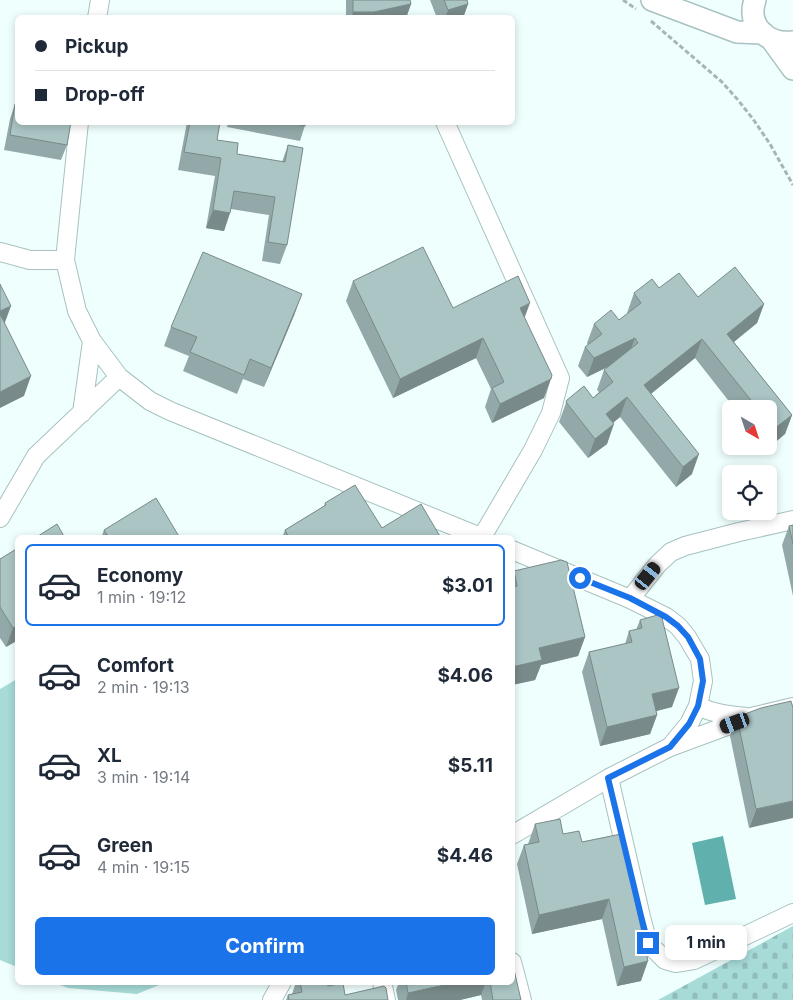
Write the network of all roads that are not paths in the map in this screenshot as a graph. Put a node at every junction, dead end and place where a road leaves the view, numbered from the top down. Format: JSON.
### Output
{"nodes":[{"id":1,"x":100,"y":0,"type":"edge"},
{"id":2,"x":755,"y":0,"type":"edge"},
{"id":3,"x":647,"y":10,"type":"edge"},
{"id":4,"x":98,"y":15,"type":"edge"},
{"id":5,"x":767,"y":37,"type":"junction"},
{"id":6,"x":793,"y":42,"type":"edge"},
{"id":7,"x":793,"y":69,"type":"edge"},
{"id":8,"x":79,"y":125,"type":"edge"},
{"id":9,"x":446,"y":125,"type":"edge"},
{"id":10,"x":0,"y":252,"type":"edge"},
{"id":11,"x":65,"y":260,"type":"junction"},
{"id":12,"x":92,"y":341,"type":"junction"},
{"id":13,"x":120,"y":377,"type":"junction"},
{"id":14,"x":82,"y":413,"type":"junction"},
{"id":15,"x":0,"y":518,"type":"edge"},
{"id":16,"x":793,"y":520,"type":"edge"},
{"id":17,"x":478,"y":535,"type":"edge"},
{"id":18,"x":484,"y":535,"type":"edge"},
{"id":19,"x":515,"y":551,"type":"edge"},
{"id":20,"x":630,"y":598,"type":"junction"},
{"id":21,"x":698,"y":706,"type":"junction"},
{"id":22,"x":793,"y":707,"type":"edge"},
{"id":23,"x":751,"y":717,"type":"junction"},
{"id":24,"x":670,"y":747,"type":"junction"},
{"id":25,"x":608,"y":778,"type":"junction"},
{"id":26,"x":515,"y":833,"type":"edge"},
{"id":27,"x":793,"y":913,"type":"edge"},
{"id":28,"x":515,"y":973,"type":"edge"},
{"id":29,"x":280,"y":985,"type":"edge"},
{"id":30,"x":383,"y":985,"type":"edge"},
{"id":31,"x":272,"y":1000,"type":"edge"},
{"id":32,"x":386,"y":1000,"type":"edge"},
{"id":33,"x":522,"y":1000,"type":"edge"}],
"edges":[{"from":1,"to":4,"type":"lane"},
{"from":2,"to":5,"type":"main road"},
{"from":3,"to":5,"type":"main road"},
{"from":5,"to":6,"type":"main road"},
{"from":5,"to":7,"type":"main road"},
{"from":8,"to":11,"type":"lane"},
{"from":9,"to":18,"type":"lane"},
{"from":10,"to":11,"type":"lane"},
{"from":11,"to":12,"type":"lane"},
{"from":12,"to":13,"type":"lane"},
{"from":12,"to":14,"type":"lane"},
{"from":13,"to":14,"type":"lane"},
{"from":13,"to":17,"type":"lane"},
{"from":14,"to":15,"type":"lane"},
{"from":16,"to":20,"type":"lane"},
{"from":19,"to":20,"type":"lane"},
{"from":20,"to":21,"type":"lane"},
{"from":21,"to":23,"type":"lane"},
{"from":21,"to":24,"type":"lane"},
{"from":22,"to":23,"type":"lane"},
{"from":23,"to":24,"type":"lane"},
{"from":24,"to":25,"type":"lane"},
{"from":25,"to":26,"type":"lane"},
{"from":25,"to":27,"type":"lane"},
{"from":28,"to":33,"type":"lane"},
{"from":29,"to":31,"type":"lane"},
{"from":30,"to":32,"type":"lane"}]}
